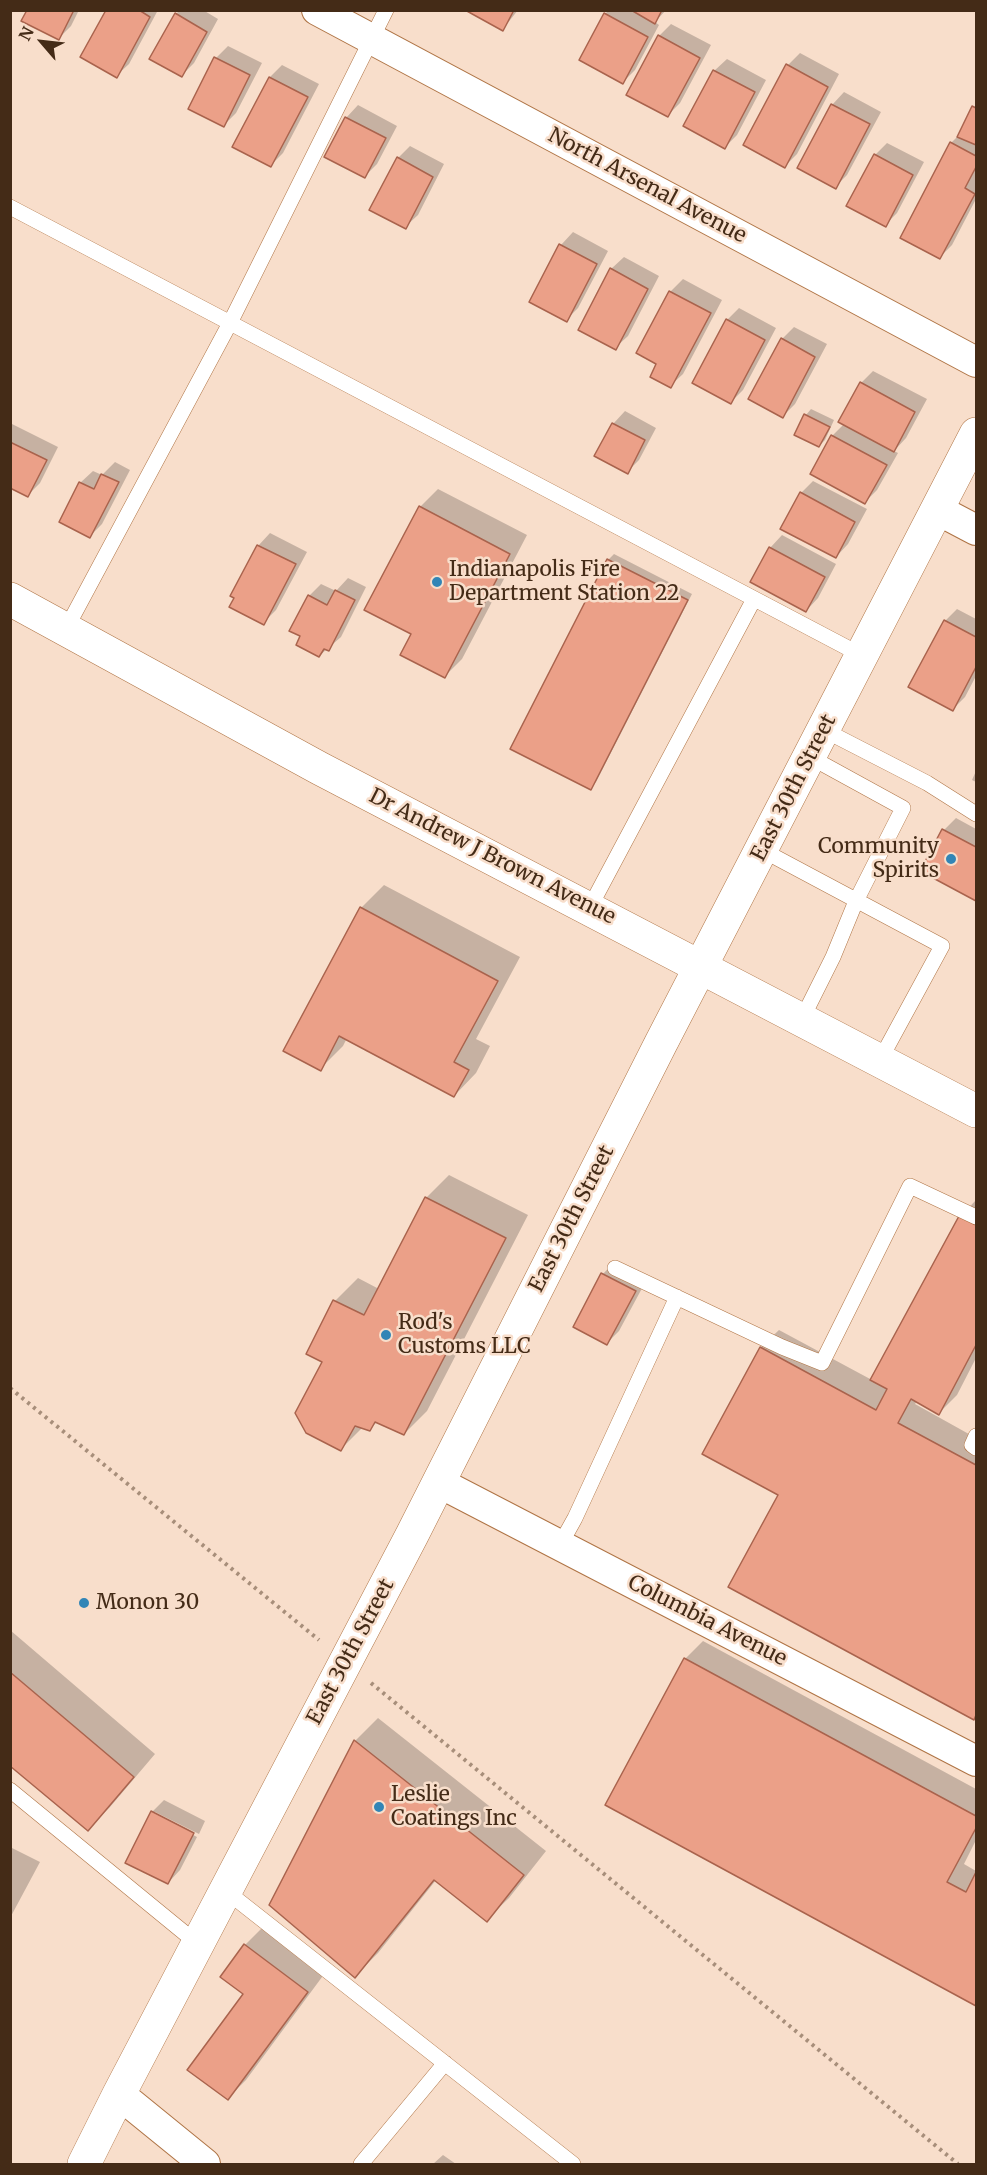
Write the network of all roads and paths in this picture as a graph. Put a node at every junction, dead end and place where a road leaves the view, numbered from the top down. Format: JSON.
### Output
{"nodes":[{"id":1,"x":317,"y":10,"type":"edge"},
{"id":2,"x":386,"y":10,"type":"edge"},
{"id":3,"x":370,"y":39,"type":"junction"},
{"id":4,"x":10,"y":207,"type":"edge"},
{"id":5,"x":230,"y":323,"type":"junction"},
{"id":6,"x":976,"y":362,"type":"edge"},
{"id":7,"x":976,"y":434,"type":"edge"},
{"id":8,"x":938,"y":510,"type":"junction"},
{"id":9,"x":976,"y":530,"type":"edge"},
{"id":10,"x":10,"y":599,"type":"edge"},
{"id":11,"x":754,"y":599,"type":"junction"},
{"id":12,"x":66,"y":629,"type":"junction"},
{"id":13,"x":863,"y":656,"type":"junction"},
{"id":14,"x":817,"y":744,"type":"junction"},
{"id":15,"x":976,"y":814,"type":"edge"},
{"id":16,"x":762,"y":850,"type":"junction"},
{"id":17,"x":856,"y":901,"type":"junction"},
{"id":18,"x":590,"y":907,"type":"junction"},
{"id":19,"x":701,"y":967,"type":"junction"},
{"id":20,"x":802,"y":1019,"type":"junction"},
{"id":21,"x":880,"y":1060,"type":"junction"},
{"id":22,"x":976,"y":1111,"type":"edge"},
{"id":23,"x":976,"y":1217,"type":"edge"},
{"id":24,"x":615,"y":1268,"type":"dead end"},
{"id":25,"x":677,"y":1297,"type":"junction"},
{"id":26,"x":10,"y":1388,"type":"edge"},
{"id":27,"x":976,"y":1436,"type":"edge"},
{"id":28,"x":976,"y":1448,"type":"edge"},
{"id":29,"x":438,"y":1482,"type":"junction"},
{"id":30,"x":560,"y":1545,"type":"junction"},
{"id":31,"x":316,"y":1638,"type":"dead end"},
{"id":32,"x":374,"y":1686,"type":"dead end"},
{"id":33,"x":976,"y":1761,"type":"edge"},
{"id":34,"x":10,"y":1790,"type":"edge"},
{"id":35,"x":226,"y":1891,"type":"junction"},
{"id":36,"x":198,"y":1944,"type":"junction"},
{"id":37,"x":445,"y":2062,"type":"junction"},
{"id":38,"x":119,"y":2094,"type":"junction"},
{"id":39,"x":84,"y":2164,"type":"edge"},
{"id":40,"x":205,"y":2164,"type":"edge"},
{"id":41,"x":360,"y":2164,"type":"edge"},
{"id":42,"x":573,"y":2164,"type":"edge"},
{"id":43,"x":958,"y":2164,"type":"edge"}],
"edges":[{"from":1,"to":3,"type":"street","name":"North Arsenal Avenue"},
{"from":2,"to":3,"type":"lane"},
{"from":3,"to":5,"type":"lane"},
{"from":3,"to":6,"type":"street","name":"North Arsenal Avenue"},
{"from":4,"to":5,"type":"lane"},
{"from":5,"to":11,"type":"lane"},
{"from":5,"to":12,"type":"lane"},
{"from":7,"to":8,"type":"main road","name":"East 30th Street"},
{"from":8,"to":9,"type":"street"},
{"from":8,"to":13,"type":"main road","name":"East 30th Street"},
{"from":10,"to":12,"type":"main road","name":"Dr Andrew J Brown Avenue"},
{"from":11,"to":13,"type":"lane"},
{"from":11,"to":18,"type":"lane"},
{"from":12,"to":18,"type":"main road","name":"Dr Andrew J Brown Avenue"},
{"from":13,"to":14,"type":"main road","name":"East 30th Street"},
{"from":14,"to":15,"type":"lane"},
{"from":14,"to":16,"type":"main road","name":"East 30th Street"},
{"from":14,"to":17,"type":"lane"},
{"from":16,"to":17,"type":"lane"},
{"from":16,"to":19,"type":"main road","name":"East 30th Street"},
{"from":17,"to":20,"type":"lane"},
{"from":17,"to":21,"type":"lane"},
{"from":18,"to":19,"type":"main road","name":"Dr Andrew J Brown Avenue"},
{"from":19,"to":20,"type":"main road","name":"Dr Andrew J Brown Avenue"},
{"from":19,"to":29,"type":"main road","name":"East 30th Street"},
{"from":20,"to":21,"type":"main road","name":"Dr Andrew J Brown Avenue"},
{"from":21,"to":22,"type":"main road","name":"Dr Andrew J Brown Avenue"},
{"from":23,"to":25,"type":"lane"},
{"from":24,"to":25,"type":"lane"},
{"from":25,"to":30,"type":"lane"},
{"from":26,"to":31,"type":"path"},
{"from":27,"to":28,"type":"lane"},
{"from":29,"to":30,"type":"street","name":"Columbia Avenue"},
{"from":29,"to":35,"type":"main road","name":"East 30th Street"},
{"from":30,"to":33,"type":"street","name":"Columbia Avenue"},
{"from":32,"to":43,"type":"path"},
{"from":34,"to":36,"type":"lane"},
{"from":35,"to":36,"type":"main road","name":"East 30th Street"},
{"from":35,"to":37,"type":"lane"},
{"from":36,"to":38,"type":"main road","name":"East 30th Street"},
{"from":37,"to":41,"type":"lane"},
{"from":37,"to":42,"type":"lane"},
{"from":38,"to":39,"type":"main road","name":"East 30th Street"},
{"from":38,"to":40,"type":"street"}]}
